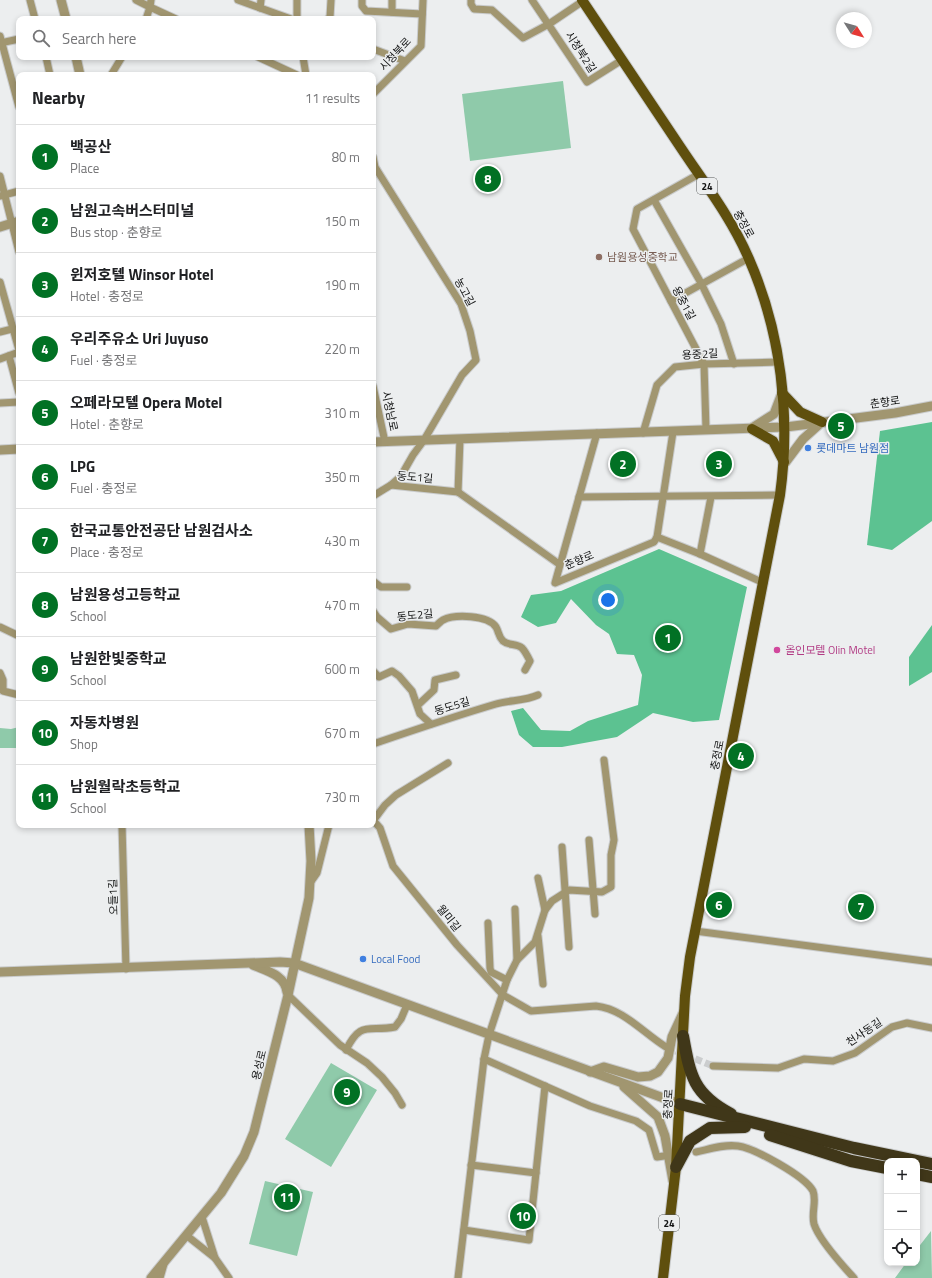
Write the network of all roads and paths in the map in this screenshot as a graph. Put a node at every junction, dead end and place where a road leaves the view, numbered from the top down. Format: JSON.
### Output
{"nodes":[{"id":1,"x":30,"y":0,"type":"edge"},
{"id":2,"x":62,"y":0,"type":"edge"},
{"id":3,"x":136,"y":0,"type":"edge"},
{"id":4,"x":238,"y":0,"type":"edge"},
{"id":5,"x":261,"y":0,"type":"edge"},
{"id":6,"x":297,"y":0,"type":"edge"},
{"id":7,"x":331,"y":0,"type":"edge"},
{"id":8,"x":362,"y":0,"type":"edge"},
{"id":9,"x":392,"y":0,"type":"edge"},
{"id":10,"x":423,"y":0,"type":"edge"},
{"id":11,"x":471,"y":0,"type":"edge"},
{"id":12,"x":532,"y":0,"type":"edge"},
{"id":13,"x":583,"y":1,"type":"edge"},
{"id":14,"x":151,"y":4,"type":"edge"},
{"id":15,"x":260,"y":8,"type":"junction"},
{"id":16,"x":392,"y":12,"type":"junction"},
{"id":17,"x":422,"y":14,"type":"junction"},
{"id":18,"x":35,"y":16,"type":"edge"},
{"id":19,"x":65,"y":16,"type":"edge"},
{"id":20,"x":147,"y":16,"type":"edge"},
{"id":21,"x":171,"y":16,"type":"edge"},
{"id":22,"x":283,"y":16,"type":"edge"},
{"id":23,"x":297,"y":16,"type":"edge"},
{"id":24,"x":330,"y":16,"type":"edge"},
{"id":25,"x":549,"y":24,"type":"junction"},
{"id":26,"x":16,"y":39,"type":"edge"},
{"id":27,"x":1,"y":41,"type":"edge"},
{"id":28,"x":376,"y":50,"type":"edge"},
{"id":29,"x":47,"y":60,"type":"edge"},
{"id":30,"x":77,"y":60,"type":"edge"},
{"id":31,"x":120,"y":60,"type":"edge"},
{"id":32,"x":264,"y":60,"type":"edge"},
{"id":33,"x":304,"y":60,"type":"edge"},
{"id":34,"x":622,"y":60,"type":"junction"},
{"id":35,"x":405,"y":61,"type":"junction"},
{"id":36,"x":49,"y":72,"type":"edge"},
{"id":37,"x":79,"y":72,"type":"edge"},
{"id":38,"x":113,"y":72,"type":"edge"},
{"id":39,"x":290,"y":72,"type":"edge"},
{"id":40,"x":306,"y":72,"type":"edge"},
{"id":41,"x":376,"y":91,"type":"edge"},
{"id":42,"x":16,"y":96,"type":"edge"},
{"id":43,"x":376,"y":169,"type":"edge"},
{"id":44,"x":699,"y":174,"type":"junction"},
{"id":45,"x":0,"y":176,"type":"edge"},
{"id":46,"x":16,"y":192,"type":"edge"},
{"id":47,"x":2,"y":195,"type":"edge"},
{"id":48,"x":654,"y":200,"type":"junction"},
{"id":49,"x":15,"y":222,"type":"edge"},
{"id":50,"x":0,"y":227,"type":"edge"},
{"id":51,"x":749,"y":258,"type":"junction"},
{"id":52,"x":0,"y":282,"type":"edge"},
{"id":53,"x":701,"y":283,"type":"junction"},
{"id":54,"x":1,"y":294,"type":"edge"},
{"id":55,"x":671,"y":301,"type":"junction"},
{"id":56,"x":12,"y":329,"type":"junction"},
{"id":57,"x":0,"y":332,"type":"edge"},
{"id":58,"x":16,"y":342,"type":"edge"},
{"id":59,"x":16,"y":352,"type":"edge"},
{"id":60,"x":9,"y":356,"type":"junction"},
{"id":61,"x":0,"y":359,"type":"edge"},
{"id":62,"x":778,"y":362,"type":"junction"},
{"id":63,"x":704,"y":364,"type":"junction"},
{"id":64,"x":734,"y":364,"type":"junction"},
{"id":65,"x":16,"y":382,"type":"edge"},
{"id":66,"x":782,"y":393,"type":"junction"},
{"id":67,"x":376,"y":400,"type":"edge"},
{"id":68,"x":16,"y":402,"type":"edge"},
{"id":69,"x":0,"y":403,"type":"edge"},
{"id":70,"x":932,"y":406,"type":"edge"},
{"id":71,"x":822,"y":422,"type":"junction"},
{"id":72,"x":786,"y":427,"type":"junction"},
{"id":73,"x":706,"y":429,"type":"junction"},
{"id":74,"x":752,"y":429,"type":"junction"},
{"id":75,"x":643,"y":432,"type":"junction"},
{"id":76,"x":673,"y":432,"type":"junction"},
{"id":77,"x":597,"y":433,"type":"junction"},
{"id":78,"x":460,"y":439,"type":"junction"},
{"id":79,"x":424,"y":440,"type":"junction"},
{"id":80,"x":376,"y":442,"type":"edge"},
{"id":81,"x":385,"y":442,"type":"junction"},
{"id":82,"x":16,"y":449,"type":"edge"},
{"id":83,"x":0,"y":450,"type":"edge"},
{"id":84,"x":785,"y":463,"type":"junction"},
{"id":85,"x":391,"y":485,"type":"junction"},
{"id":86,"x":458,"y":492,"type":"junction"},
{"id":87,"x":376,"y":494,"type":"edge"},
{"id":88,"x":780,"y":495,"type":"junction"},
{"id":89,"x":664,"y":496,"type":"junction"},
{"id":90,"x":579,"y":497,"type":"junction"},
{"id":91,"x":711,"y":497,"type":"junction"},
{"id":92,"x":657,"y":537,"type":"junction"},
{"id":93,"x":700,"y":554,"type":"junction"},
{"id":94,"x":559,"y":564,"type":"junction"},
{"id":95,"x":376,"y":583,"type":"edge"},
{"id":96,"x":764,"y":583,"type":"junction"},
{"id":97,"x":407,"y":587,"type":"dead end"},
{"id":98,"x":376,"y":616,"type":"edge"},
{"id":99,"x":0,"y":627,"type":"edge"},
{"id":100,"x":16,"y":635,"type":"edge"},
{"id":101,"x":525,"y":670,"type":"dead end"},
{"id":102,"x":0,"y":673,"type":"edge"},
{"id":103,"x":376,"y":674,"type":"edge"},
{"id":104,"x":456,"y":675,"type":"dead end"},
{"id":105,"x":16,"y":694,"type":"edge"},
{"id":106,"x":538,"y":695,"type":"dead end"},
{"id":107,"x":418,"y":705,"type":"junction"},
{"id":108,"x":431,"y":724,"type":"junction"},
{"id":109,"x":376,"y":743,"type":"edge"},
{"id":110,"x":604,"y":760,"type":"dead end"},
{"id":111,"x":448,"y":763,"type":"dead end"},
{"id":112,"x":376,"y":817,"type":"edge"},
{"id":113,"x":376,"y":824,"type":"edge"},
{"id":114,"x":122,"y":828,"type":"edge"},
{"id":115,"x":309,"y":828,"type":"edge"},
{"id":116,"x":328,"y":828,"type":"edge"},
{"id":117,"x":589,"y":840,"type":"dead end"},
{"id":118,"x":562,"y":848,"type":"dead end"},
{"id":119,"x":538,"y":878,"type":"dead end"},
{"id":120,"x":310,"y":882,"type":"junction"},
{"id":121,"x":594,"y":891,"type":"junction"},
{"id":122,"x":565,"y":893,"type":"junction"},
{"id":123,"x":515,"y":909,"type":"dead end"},
{"id":124,"x":545,"y":910,"type":"junction"},
{"id":125,"x":595,"y":914,"type":"dead end"},
{"id":126,"x":488,"y":923,"type":"dead end"},
{"id":127,"x":694,"y":931,"type":"junction"},
{"id":128,"x":538,"y":936,"type":"junction"},
{"id":129,"x":569,"y":947,"type":"dead end"},
{"id":130,"x":517,"y":960,"type":"junction"},
{"id":131,"x":932,"y":962,"type":"edge"},
{"id":132,"x":294,"y":963,"type":"junction"},
{"id":133,"x":251,"y":964,"type":"junction"},
{"id":134,"x":126,"y":969,"type":"junction"},
{"id":135,"x":0,"y":972,"type":"edge"},
{"id":136,"x":507,"y":980,"type":"junction"},
{"id":137,"x":544,"y":984,"type":"dead end"},
{"id":138,"x":288,"y":995,"type":"junction"},
{"id":139,"x":503,"y":995,"type":"junction"},
{"id":140,"x":407,"y":1005,"type":"junction"},
{"id":141,"x":685,"y":1010,"type":"junction"},
{"id":142,"x":932,"y":1028,"type":"edge"},
{"id":143,"x":489,"y":1035,"type":"junction"},
{"id":144,"x":683,"y":1036,"type":"junction"},
{"id":145,"x":666,"y":1046,"type":"tunnel mouth"},
{"id":146,"x":346,"y":1050,"type":"junction"},
{"id":147,"x":484,"y":1059,"type":"junction"},
{"id":148,"x":713,"y":1066,"type":"tunnel mouth"},
{"id":149,"x":590,"y":1072,"type":"junction"},
{"id":150,"x":615,"y":1081,"type":"junction"},
{"id":151,"x":545,"y":1086,"type":"junction"},
{"id":152,"x":680,"y":1104,"type":"junction"},
{"id":153,"x":402,"y":1105,"type":"dead end"},
{"id":154,"x":745,"y":1124,"type":"junction"},
{"id":155,"x":696,"y":1152,"type":"dead end"},
{"id":156,"x":664,"y":1156,"type":"dead end"},
{"id":157,"x":932,"y":1164,"type":"edge"},
{"id":158,"x":471,"y":1165,"type":"junction"},
{"id":159,"x":676,"y":1167,"type":"junction"},
{"id":160,"x":884,"y":1167,"type":"edge"},
{"id":161,"x":536,"y":1173,"type":"junction"},
{"id":162,"x":920,"y":1175,"type":"edge"},
{"id":163,"x":932,"y":1177,"type":"edge"},
{"id":164,"x":674,"y":1182,"type":"junction"},
{"id":165,"x":202,"y":1217,"type":"junction"},
{"id":166,"x":464,"y":1230,"type":"junction"},
{"id":167,"x":186,"y":1235,"type":"junction"},
{"id":168,"x":215,"y":1258,"type":"junction"},
{"id":169,"x":165,"y":1262,"type":"junction"},
{"id":170,"x":151,"y":1278,"type":"edge"},
{"id":171,"x":160,"y":1278,"type":"edge"},
{"id":172,"x":229,"y":1278,"type":"edge"},
{"id":173,"x":458,"y":1278,"type":"edge"},
{"id":174,"x":663,"y":1278,"type":"edge"},
{"id":175,"x":854,"y":1278,"type":"edge"}],
"edges":[{"from":1,"to":18,"type":"street"},
{"from":2,"to":19,"type":"street"},
{"from":3,"to":14,"type":"street"},
{"from":4,"to":15,"type":"street"},
{"from":5,"to":15,"type":"street"},
{"from":6,"to":23,"type":"street"},
{"from":7,"to":24,"type":"street"},
{"from":8,"to":16,"type":"street"},
{"from":9,"to":16,"type":"street"},
{"from":10,"to":17,"type":"street","name":"시청북로"},
{"from":11,"to":25,"type":"street"},
{"from":12,"to":25,"type":"street","name":"시청북2길"},
{"from":13,"to":25,"type":"street"},
{"from":13,"to":34,"type":"main road","name":"충정로","number":"24"},
{"from":14,"to":20,"type":"street"},
{"from":14,"to":21,"type":"street"},
{"from":15,"to":22,"type":"street"},
{"from":16,"to":17,"type":"street"},
{"from":17,"to":35,"type":"street","name":"시청북로"},
{"from":25,"to":34,"type":"street","name":"시청북2길"},
{"from":26,"to":27,"type":"street"},
{"from":27,"to":42,"type":"street"},
{"from":28,"to":35,"type":"street"},
{"from":29,"to":36,"type":"street"},
{"from":30,"to":37,"type":"street"},
{"from":31,"to":38,"type":"street"},
{"from":32,"to":39,"type":"street"},
{"from":33,"to":40,"type":"street"},
{"from":34,"to":44,"type":"main road","name":"충정로","number":"24"},
{"from":35,"to":41,"type":"street","name":"시청북로"},
{"from":43,"to":79,"type":"street","name":"농고길"},
{"from":44,"to":48,"type":"street","name":"용중1길"},
{"from":44,"to":51,"type":"main road","name":"충정로","number":"24"},
{"from":45,"to":47,"type":"street"},
{"from":46,"to":47,"type":"street"},
{"from":47,"to":49,"type":"street"},
{"from":48,"to":53,"type":"street"},
{"from":48,"to":55,"type":"street","name":"용중1길"},
{"from":49,"to":50,"type":"street"},
{"from":51,"to":53,"type":"street"},
{"from":51,"to":62,"type":"main road","name":"충정로","number":"24"},
{"from":52,"to":54,"type":"street"},
{"from":53,"to":55,"type":"street"},
{"from":53,"to":64,"type":"street"},
{"from":54,"to":56,"type":"street"},
{"from":55,"to":63,"type":"street","name":"용중1길"},
{"from":56,"to":57,"type":"street"},
{"from":56,"to":58,"type":"street"},
{"from":59,"to":60,"type":"street"},
{"from":60,"to":61,"type":"street"},
{"from":60,"to":65,"type":"street"},
{"from":62,"to":64,"type":"street","name":"용중2길"},
{"from":62,"to":66,"type":"main road","name":"충정로","number":"24"},
{"from":63,"to":64,"type":"street","name":"용중2길"},
{"from":63,"to":73,"type":"street","name":"용중1길"},
{"from":63,"to":75,"type":"street","name":"용중2길"},
{"from":66,"to":71,"type":"main road"},
{"from":66,"to":72,"type":"main road","name":"충정로","number":"24"},
{"from":66,"to":74,"type":"street"},
{"from":67,"to":81,"type":"street","name":"시청남로"},
{"from":68,"to":69,"type":"street"},
{"from":70,"to":71,"type":"street","name":"춘향로"},
{"from":71,"to":72,"type":"street","name":"춘향로"},
{"from":71,"to":84,"type":"street"},
{"from":72,"to":74,"type":"street","name":"춘향로"},
{"from":72,"to":84,"type":"main road","name":"충정로","number":"24"},
{"from":73,"to":74,"type":"street","name":"춘향로"},
{"from":73,"to":76,"type":"street","name":"춘향로"},
{"from":74,"to":84,"type":"main road"},
{"from":75,"to":76,"type":"street","name":"춘향로"},
{"from":75,"to":77,"type":"street","name":"춘향로"},
{"from":76,"to":89,"type":"street"},
{"from":77,"to":78,"type":"street","name":"춘향로"},
{"from":77,"to":90,"type":"street","name":"춘향로"},
{"from":78,"to":79,"type":"street","name":"춘향로"},
{"from":78,"to":86,"type":"street"},
{"from":79,"to":81,"type":"street","name":"춘향로"},
{"from":79,"to":85,"type":"street"},
{"from":80,"to":81,"type":"street","name":"춘향로"},
{"from":82,"to":83,"type":"street"},
{"from":84,"to":88,"type":"main road","name":"충정로","number":"24"},
{"from":85,"to":86,"type":"street","name":"동도1길"},
{"from":85,"to":87,"type":"street","name":"동도1길"},
{"from":86,"to":94,"type":"street"},
{"from":88,"to":91,"type":"street"},
{"from":88,"to":96,"type":"main road","name":"충정로","number":"24"},
{"from":89,"to":90,"type":"street"},
{"from":89,"to":91,"type":"street"},
{"from":89,"to":92,"type":"street"},
{"from":90,"to":94,"type":"street","name":"춘향로"},
{"from":91,"to":93,"type":"street"},
{"from":92,"to":93,"type":"street"},
{"from":92,"to":94,"type":"street","name":"춘향로"},
{"from":93,"to":96,"type":"street"},
{"from":95,"to":97,"type":"street"},
{"from":96,"to":127,"type":"main road","name":"충정로","number":"24"},
{"from":98,"to":101,"type":"street","name":"동도2길"},
{"from":99,"to":100,"type":"street"},
{"from":102,"to":105,"type":"street"},
{"from":103,"to":107,"type":"street"},
{"from":104,"to":107,"type":"street"},
{"from":106,"to":108,"type":"street","name":"동도5길"},
{"from":107,"to":108,"type":"street"},
{"from":108,"to":109,"type":"street","name":"동도5길"},
{"from":110,"to":121,"type":"street"},
{"from":111,"to":112,"type":"street"},
{"from":113,"to":139,"type":"street","name":"월미길"},
{"from":114,"to":134,"type":"street","name":"오들1길"},
{"from":115,"to":120,"type":"street","name":"용성로"},
{"from":116,"to":120,"type":"street"},
{"from":117,"to":121,"type":"street"},
{"from":118,"to":122,"type":"street"},
{"from":119,"to":124,"type":"street"},
{"from":120,"to":132,"type":"street","name":"용성로"},
{"from":121,"to":122,"type":"street"},
{"from":121,"to":125,"type":"street"},
{"from":122,"to":124,"type":"street"},
{"from":122,"to":129,"type":"street"},
{"from":123,"to":130,"type":"street"},
{"from":124,"to":128,"type":"street"},
{"from":126,"to":136,"type":"street"},
{"from":127,"to":131,"type":"street"},
{"from":127,"to":141,"type":"main road","name":"충정로","number":"24"},
{"from":128,"to":130,"type":"street"},
{"from":128,"to":137,"type":"street"},
{"from":130,"to":136,"type":"street"},
{"from":132,"to":133,"type":"street"},
{"from":132,"to":138,"type":"street","name":"용성로"},
{"from":132,"to":140,"type":"street"},
{"from":133,"to":134,"type":"street"},
{"from":133,"to":138,"type":"street"},
{"from":134,"to":135,"type":"street"},
{"from":136,"to":139,"type":"street"},
{"from":138,"to":146,"type":"street"},
{"from":138,"to":165,"type":"street","name":"용성로"},
{"from":139,"to":143,"type":"street"},
{"from":139,"to":145,"type":"street","name":"월미길"},
{"from":140,"to":143,"type":"street"},
{"from":140,"to":146,"type":"street"},
{"from":141,"to":144,"type":"main road","name":"충정로","number":"24"},
{"from":141,"to":149,"type":"street"},
{"from":142,"to":148,"type":"street","name":"천사동길"},
{"from":143,"to":147,"type":"street"},
{"from":143,"to":149,"type":"street"},
{"from":144,"to":152,"type":"main road","name":"충정로","number":"24"},
{"from":144,"to":154,"type":"highway"},
{"from":146,"to":153,"type":"street"},
{"from":147,"to":151,"type":"street"},
{"from":147,"to":158,"type":"street"},
{"from":149,"to":150,"type":"street"},
{"from":150,"to":152,"type":"street"},
{"from":150,"to":164,"type":"street"},
{"from":151,"to":156,"type":"street"},
{"from":151,"to":161,"type":"street"},
{"from":152,"to":154,"type":"highway"},
{"from":152,"to":159,"type":"main road","name":"충정로","number":"24"},
{"from":154,"to":157,"type":"highway"},
{"from":154,"to":159,"type":"highway"},
{"from":154,"to":160,"type":"highway"},
{"from":155,"to":175,"type":"street"},
{"from":158,"to":161,"type":"street"},
{"from":158,"to":166,"type":"street"},
{"from":159,"to":164,"type":"main road","name":"충정로","number":"24"},
{"from":161,"to":166,"type":"street"},
{"from":162,"to":163,"type":"highway"},
{"from":164,"to":174,"type":"main road","name":"충정로","number":"24"},
{"from":165,"to":167,"type":"street","name":"용성로"},
{"from":165,"to":168,"type":"street"},
{"from":166,"to":173,"type":"street"},
{"from":167,"to":168,"type":"street"},
{"from":167,"to":169,"type":"street","name":"용성로"},
{"from":168,"to":172,"type":"street"},
{"from":169,"to":170,"type":"street","name":"용성로"},
{"from":169,"to":171,"type":"street"}]}
